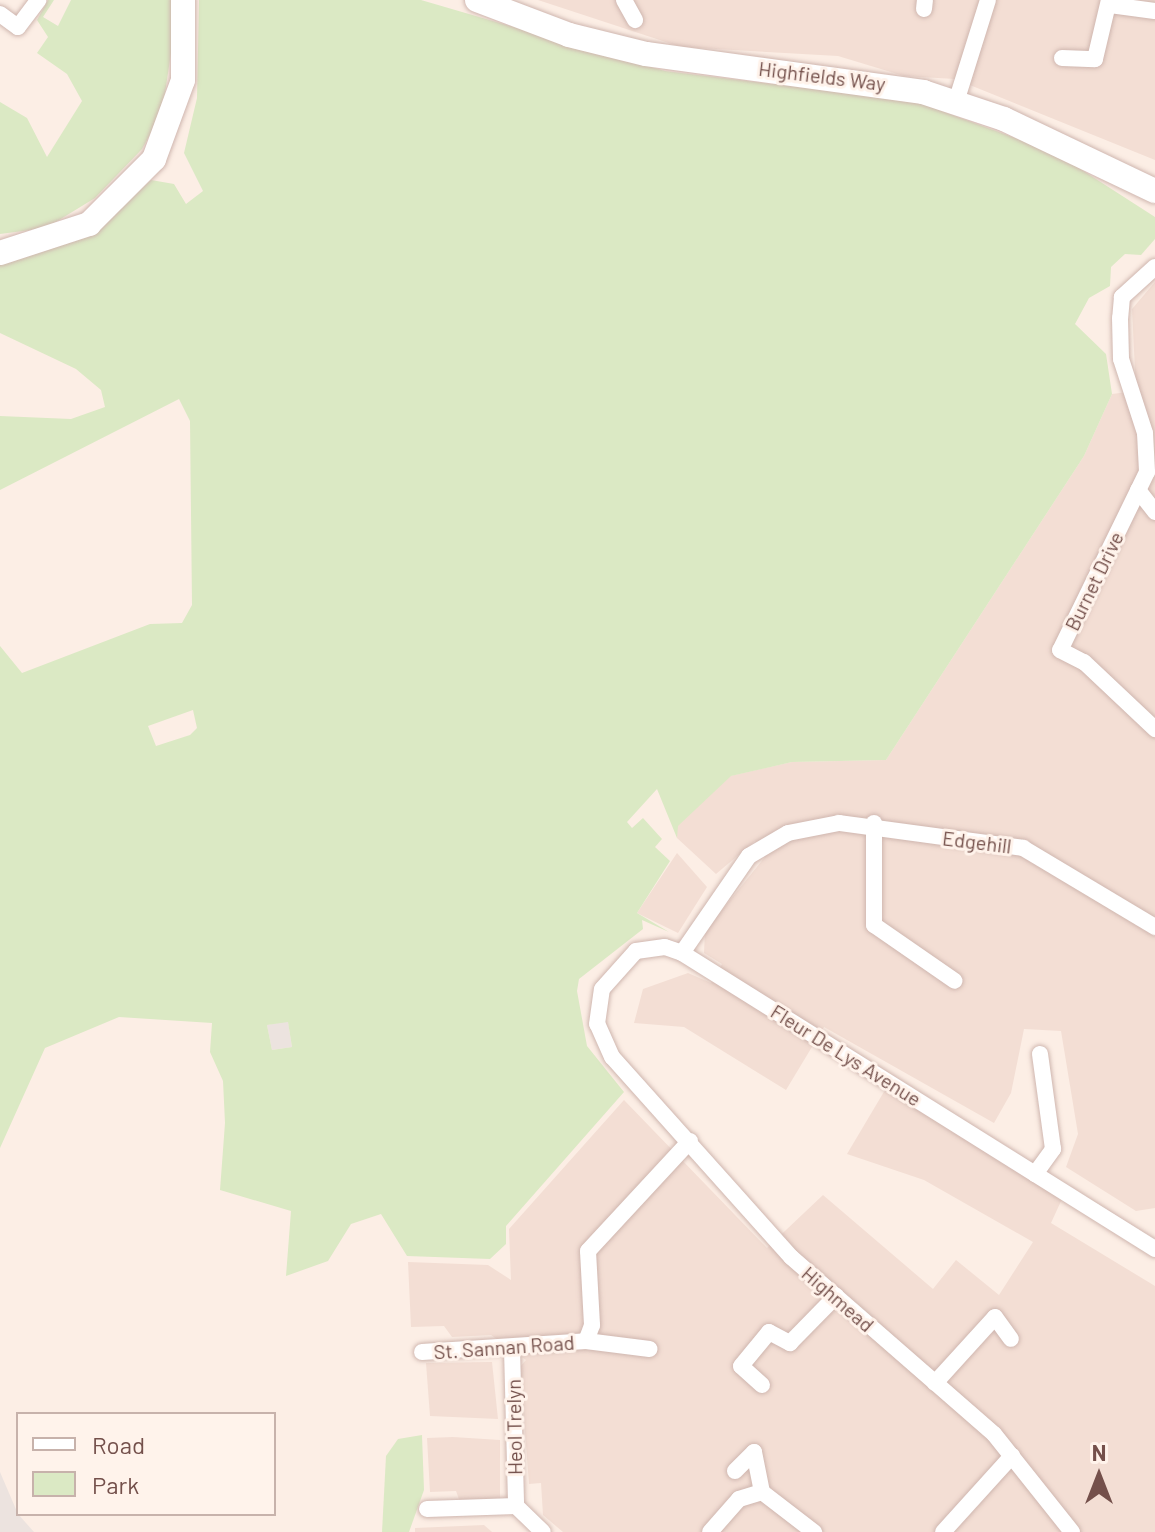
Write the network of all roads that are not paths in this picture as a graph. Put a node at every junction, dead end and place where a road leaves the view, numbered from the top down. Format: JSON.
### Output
{"nodes":[{"id":1,"x":38,"y":0,"type":"edge"},
{"id":2,"x":183,"y":0,"type":"edge"},
{"id":3,"x":477,"y":0,"type":"edge"},
{"id":4,"x":624,"y":0,"type":"edge"},
{"id":5,"x":988,"y":0,"type":"edge"},
{"id":6,"x":1109,"y":2,"type":"edge"},
{"id":7,"x":509,"y":6,"type":"edge"},
{"id":8,"x":1155,"y":11,"type":"edge"},
{"id":9,"x":0,"y":14,"type":"edge"},
{"id":10,"x":635,"y":20,"type":"dead end"},
{"id":11,"x":1062,"y":58,"type":"dead end"},
{"id":12,"x":956,"y":102,"type":"junction"},
{"id":13,"x":1155,"y":191,"type":"edge"},
{"id":14,"x":0,"y":253,"type":"edge"},
{"id":15,"x":1155,"y":267,"type":"edge"},
{"id":16,"x":1138,"y":490,"type":"junction"},
{"id":17,"x":1155,"y":512,"type":"edge"},
{"id":18,"x":1155,"y":729,"type":"edge"},
{"id":19,"x":874,"y":823,"type":"junction"},
{"id":20,"x":1155,"y":927,"type":"edge"},
{"id":21,"x":682,"y":953,"type":"junction"},
{"id":22,"x":955,"y":981,"type":"dead end"},
{"id":23,"x":1040,"y":1054,"type":"dead end"},
{"id":24,"x":612,"y":1057,"type":"joint"},
{"id":25,"x":690,"y":1141,"type":"junction"},
{"id":26,"x":1035,"y":1174,"type":"junction"},
{"id":27,"x":1155,"y":1249,"type":"edge"},
{"id":28,"x":836,"y":1296,"type":"junction"},
{"id":29,"x":1011,"y":1339,"type":"dead end"},
{"id":30,"x":586,"y":1341,"type":"junction"},
{"id":31,"x":512,"y":1349,"type":"junction"},
{"id":32,"x":649,"y":1349,"type":"dead end"},
{"id":33,"x":422,"y":1352,"type":"dead end"},
{"id":34,"x":935,"y":1383,"type":"junction"},
{"id":35,"x":762,"y":1385,"type":"dead end"},
{"id":36,"x":1012,"y":1456,"type":"junction"},
{"id":37,"x":735,"y":1471,"type":"dead end"},
{"id":38,"x":762,"y":1492,"type":"junction"},
{"id":39,"x":516,"y":1506,"type":"junction"},
{"id":40,"x":427,"y":1509,"type":"dead end"},
{"id":41,"x":543,"y":1532,"type":"edge"},
{"id":42,"x":710,"y":1532,"type":"edge"},
{"id":43,"x":814,"y":1532,"type":"edge"},
{"id":44,"x":943,"y":1532,"type":"edge"},
{"id":45,"x":1072,"y":1532,"type":"edge"}],
"edges":[{"from":1,"to":9,"type":"street"},
{"from":2,"to":14,"type":"main road"},
{"from":3,"to":7,"type":"main road","name":"Highfields Way"},
{"from":4,"to":10,"type":"street"},
{"from":5,"to":12,"type":"street"},
{"from":6,"to":8,"type":"street"},
{"from":6,"to":11,"type":"street"},
{"from":7,"to":12,"type":"main road","name":"Highfields Way"},
{"from":12,"to":13,"type":"main road","name":"Highfields Way"},
{"from":15,"to":16,"type":"street","name":"Burnet Drive"},
{"from":16,"to":17,"type":"street"},
{"from":16,"to":18,"type":"street","name":"Burnet Drive"},
{"from":19,"to":20,"type":"street","name":"Edgehill"},
{"from":19,"to":21,"type":"street","name":"Edgehill"},
{"from":19,"to":22,"type":"street"},
{"from":21,"to":24,"type":"street","name":"Fleur De Lys Avenue"},
{"from":21,"to":26,"type":"street","name":"Fleur De Lys Avenue"},
{"from":23,"to":26,"type":"street"},
{"from":24,"to":25,"type":"street","name":"Highmead"},
{"from":25,"to":28,"type":"street","name":"Highmead"},
{"from":25,"to":30,"type":"street","name":"St. Sannan Road"},
{"from":26,"to":27,"type":"street","name":"Fleur De Lys Avenue"},
{"from":28,"to":34,"type":"street","name":"Highmead"},
{"from":28,"to":35,"type":"street"},
{"from":29,"to":34,"type":"street"},
{"from":30,"to":31,"type":"street","name":"St. Sannan Road"},
{"from":30,"to":32,"type":"street","name":"St. Sannan Road"},
{"from":31,"to":33,"type":"street","name":"St. Sannan Road"},
{"from":31,"to":39,"type":"street","name":"Heol Trelyn"},
{"from":34,"to":36,"type":"street","name":"Highmead"},
{"from":36,"to":44,"type":"street"},
{"from":36,"to":45,"type":"street","name":"Highmead"},
{"from":37,"to":38,"type":"street"},
{"from":38,"to":42,"type":"street"},
{"from":38,"to":43,"type":"street"},
{"from":39,"to":40,"type":"street"},
{"from":39,"to":41,"type":"street"}]}
